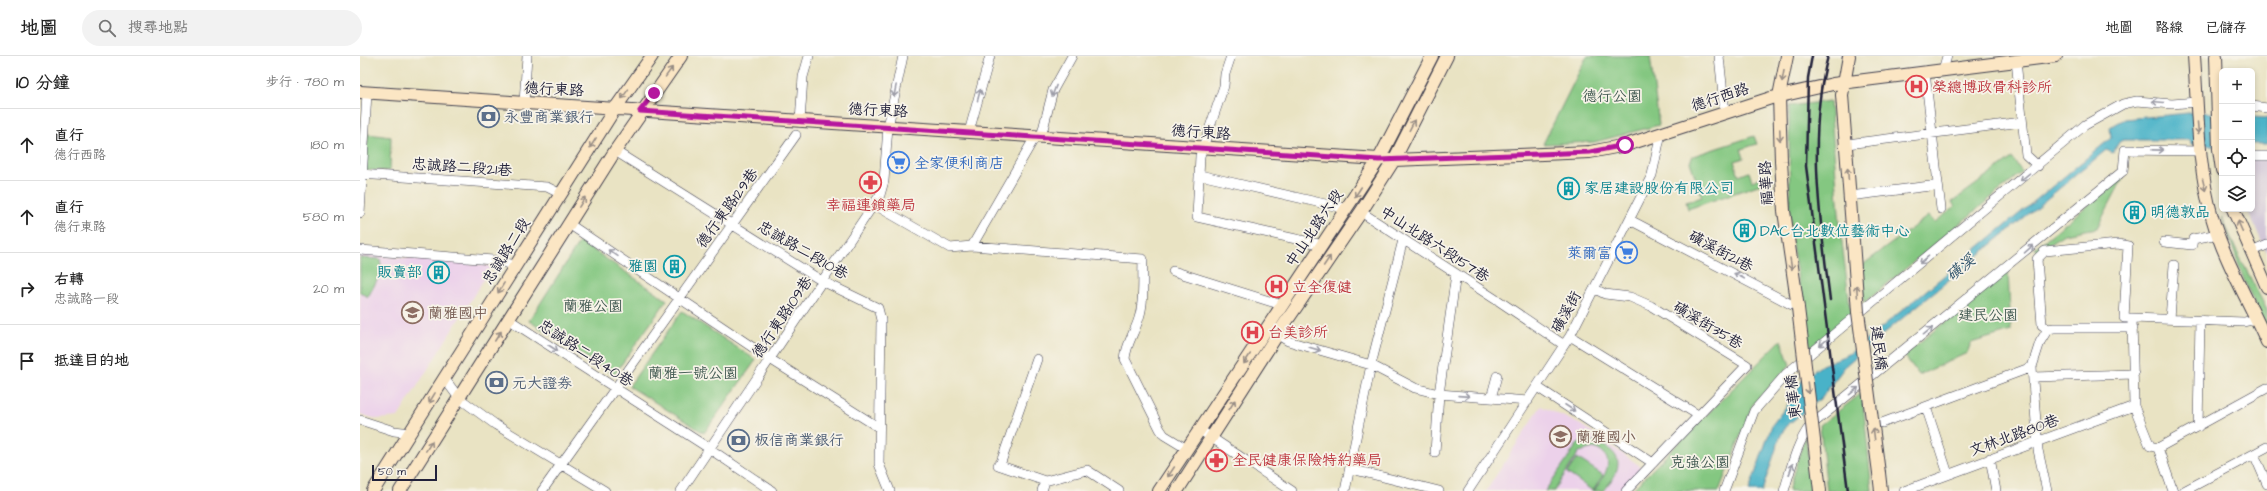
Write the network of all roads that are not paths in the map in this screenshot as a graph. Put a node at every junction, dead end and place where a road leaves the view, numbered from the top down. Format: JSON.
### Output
{"nodes":[{"id":1,"x":527,"y":56,"type":"edge"},
{"id":2,"x":652,"y":56,"type":"edge"},
{"id":3,"x":681,"y":56,"type":"edge"},
{"id":4,"x":809,"y":56,"type":"edge"},
{"id":5,"x":903,"y":56,"type":"edge"},
{"id":6,"x":990,"y":56,"type":"edge"},
{"id":7,"x":1072,"y":56,"type":"edge"},
{"id":8,"x":1231,"y":56,"type":"edge"},
{"id":9,"x":1432,"y":56,"type":"edge"},
{"id":10,"x":1447,"y":56,"type":"edge"},
{"id":11,"x":1719,"y":56,"type":"edge"},
{"id":12,"x":1787,"y":56,"type":"edge"},
{"id":13,"x":1849,"y":56,"type":"edge"},
{"id":14,"x":1947,"y":56,"type":"edge"},
{"id":15,"x":2056,"y":56,"type":"edge"},
{"id":16,"x":2194,"y":56,"type":"edge"},
{"id":17,"x":2216,"y":56,"type":"edge"},
{"id":18,"x":2016,"y":61,"type":"junction"},
{"id":19,"x":1943,"y":70,"type":"junction"},
{"id":20,"x":1925,"y":73,"type":"junction"},
{"id":21,"x":1843,"y":82,"type":"junction"},
{"id":22,"x":363,"y":93,"type":"edge"},
{"id":23,"x":1779,"y":96,"type":"junction"},
{"id":24,"x":524,"y":103,"type":"junction"},
{"id":25,"x":2196,"y":106,"type":"junction"},
{"id":26,"x":2255,"y":106,"type":"edge"},
{"id":27,"x":2219,"y":108,"type":"edge"},
{"id":28,"x":2267,"y":108,"type":"edge"},
{"id":29,"x":614,"y":110,"type":"junction"},
{"id":30,"x":640,"y":111,"type":"junction"},
{"id":31,"x":1725,"y":113,"type":"junction"},
{"id":32,"x":800,"y":122,"type":"junction"},
{"id":33,"x":2022,"y":122,"type":"junction"},
{"id":34,"x":888,"y":127,"type":"junction"},
{"id":35,"x":969,"y":132,"type":"junction"},
{"id":36,"x":1661,"y":133,"type":"junction"},
{"id":37,"x":1932,"y":134,"type":"junction"},
{"id":38,"x":796,"y":136,"type":"dead end"},
{"id":39,"x":1038,"y":137,"type":"junction"},
{"id":40,"x":1846,"y":144,"type":"junction"},
{"id":41,"x":1202,"y":148,"type":"junction"},
{"id":42,"x":2200,"y":149,"type":"junction"},
{"id":43,"x":615,"y":150,"type":"junction"},
{"id":44,"x":2255,"y":156,"type":"edge"},
{"id":45,"x":2267,"y":156,"type":"edge"},
{"id":46,"x":1379,"y":160,"type":"junction"},
{"id":47,"x":1394,"y":160,"type":"junction"},
{"id":48,"x":2038,"y":166,"type":"junction"},
{"id":49,"x":361,"y":174,"type":"edge"},
{"id":50,"x":1200,"y":175,"type":"junction"},
{"id":51,"x":1938,"y":185,"type":"junction"},
{"id":52,"x":561,"y":194,"type":"junction"},
{"id":53,"x":1850,"y":196,"type":"junction"},
{"id":54,"x":875,"y":205,"type":"junction"},
{"id":55,"x":1941,"y":209,"type":"dead end"},
{"id":56,"x":1347,"y":210,"type":"junction"},
{"id":57,"x":1361,"y":212,"type":"junction"},
{"id":58,"x":2234,"y":212,"type":"edge"},
{"id":59,"x":360,"y":213,"type":"edge"},
{"id":60,"x":1630,"y":220,"type":"junction"},
{"id":61,"x":569,"y":224,"type":"junction"},
{"id":62,"x":732,"y":224,"type":"junction"},
{"id":63,"x":2218,"y":234,"type":"junction"},
{"id":64,"x":1403,"y":240,"type":"junction"},
{"id":65,"x":2164,"y":242,"type":"dead end"},
{"id":66,"x":1323,"y":245,"type":"junction"},
{"id":67,"x":2267,"y":245,"type":"edge"},
{"id":68,"x":972,"y":246,"type":"junction"},
{"id":69,"x":360,"y":250,"type":"edge"},
{"id":70,"x":2251,"y":252,"type":"junction"},
{"id":71,"x":515,"y":265,"type":"junction"},
{"id":72,"x":2174,"y":265,"type":"dead end"},
{"id":73,"x":1173,"y":271,"type":"dead end"},
{"id":74,"x":1456,"y":274,"type":"junction"},
{"id":75,"x":822,"y":282,"type":"junction"},
{"id":76,"x":2267,"y":287,"type":"edge"},
{"id":77,"x":1595,"y":289,"type":"junction"},
{"id":78,"x":680,"y":298,"type":"junction"},
{"id":79,"x":1282,"y":305,"type":"junction"},
{"id":80,"x":1798,"y":308,"type":"junction"},
{"id":81,"x":2132,"y":318,"type":"junction"},
{"id":82,"x":508,"y":319,"type":"junction"},
{"id":83,"x":2170,"y":319,"type":"junction"},
{"id":84,"x":2256,"y":319,"type":"junction"},
{"id":85,"x":2200,"y":320,"type":"junction"},
{"id":86,"x":2133,"y":328,"type":"junction"},
{"id":87,"x":2048,"y":329,"type":"junction"},
{"id":88,"x":1272,"y":331,"type":"junction"},
{"id":89,"x":1570,"y":336,"type":"junction"},
{"id":90,"x":2267,"y":342,"type":"edge"},
{"id":91,"x":1564,"y":344,"type":"junction"},
{"id":92,"x":770,"y":359,"type":"junction"},
{"id":93,"x":1037,"y":359,"type":"dead end"},
{"id":94,"x":1371,"y":365,"type":"junction"},
{"id":95,"x":2032,"y":367,"type":"junction"},
{"id":96,"x":2134,"y":374,"type":"junction"},
{"id":97,"x":1497,"y":376,"type":"dead end"},
{"id":98,"x":2033,"y":377,"type":"junction"},
{"id":99,"x":444,"y":378,"type":"junction"},
{"id":100,"x":1537,"y":387,"type":"junction"},
{"id":101,"x":2267,"y":388,"type":"edge"},
{"id":102,"x":615,"y":389,"type":"junction"},
{"id":103,"x":1439,"y":394,"type":"junction"},
{"id":104,"x":459,"y":398,"type":"junction"},
{"id":105,"x":1491,"y":398,"type":"junction"},
{"id":106,"x":1528,"y":401,"type":"junction"},
{"id":107,"x":2134,"y":406,"type":"junction"},
{"id":108,"x":1926,"y":407,"type":"junction"},
{"id":109,"x":1698,"y":415,"type":"junction"},
{"id":110,"x":360,"y":420,"type":"edge"},
{"id":111,"x":1882,"y":423,"type":"dead end"},
{"id":112,"x":878,"y":427,"type":"junction"},
{"id":113,"x":2198,"y":427,"type":"junction"},
{"id":114,"x":1200,"y":430,"type":"junction"},
{"id":115,"x":411,"y":433,"type":"junction"},
{"id":116,"x":1212,"y":438,"type":"junction"},
{"id":117,"x":2038,"y":441,"type":"junction"},
{"id":118,"x":2267,"y":447,"type":"edge"},
{"id":119,"x":2158,"y":448,"type":"junction"},
{"id":120,"x":710,"y":449,"type":"junction"},
{"id":121,"x":1187,"y":449,"type":"junction"},
{"id":122,"x":1435,"y":452,"type":"dead end"},
{"id":123,"x":2254,"y":454,"type":"junction"},
{"id":124,"x":1990,"y":458,"type":"junction"},
{"id":125,"x":1654,"y":463,"type":"junction"},
{"id":126,"x":561,"y":464,"type":"junction"},
{"id":127,"x":1350,"y":469,"type":"junction"},
{"id":128,"x":1948,"y":474,"type":"junction"},
{"id":129,"x":1045,"y":481,"type":"junction"},
{"id":130,"x":2267,"y":484,"type":"edge"},
{"id":131,"x":1820,"y":487,"type":"edge"},
{"id":132,"x":373,"y":491,"type":"edge"},
{"id":133,"x":400,"y":491,"type":"edge"},
{"id":134,"x":542,"y":491,"type":"edge"},
{"id":135,"x":604,"y":491,"type":"edge"},
{"id":136,"x":682,"y":491,"type":"edge"},
{"id":137,"x":772,"y":491,"type":"edge"},
{"id":138,"x":890,"y":491,"type":"edge"},
{"id":139,"x":1042,"y":491,"type":"edge"},
{"id":140,"x":1119,"y":491,"type":"edge"},
{"id":141,"x":1159,"y":491,"type":"edge"},
{"id":142,"x":1177,"y":491,"type":"edge"},
{"id":143,"x":1292,"y":491,"type":"edge"},
{"id":144,"x":1345,"y":491,"type":"edge"},
{"id":145,"x":1439,"y":491,"type":"edge"},
{"id":146,"x":1468,"y":491,"type":"edge"},
{"id":147,"x":1626,"y":491,"type":"edge"},
{"id":148,"x":1724,"y":491,"type":"edge"},
{"id":149,"x":1784,"y":491,"type":"edge"},
{"id":150,"x":1881,"y":491,"type":"edge"},
{"id":151,"x":1904,"y":491,"type":"edge"},
{"id":152,"x":1996,"y":491,"type":"edge"},
{"id":153,"x":2047,"y":491,"type":"edge"},
{"id":154,"x":2173,"y":491,"type":"edge"},
{"id":155,"x":2184,"y":491,"type":"edge"}],
"edges":[{"from":1,"to":24,"type":"street"},
{"from":2,"to":29,"type":"street","name":"忠誠路二段","one_way":true},
{"from":30,"to":3,"type":"street","one_way":true},
{"from":4,"to":32,"type":"street"},
{"from":5,"to":34,"type":"street","name":"德行東路109巷","one_way":true},
{"from":35,"to":6,"type":"street","one_way":true},
{"from":7,"to":39,"type":"street","one_way":true},
{"from":8,"to":41,"type":"street"},
{"from":9,"to":46,"type":"street","name":"中山北路六段"},
{"from":47,"to":10,"type":"street","name":"中山北路六段","one_way":true},
{"from":11,"to":31,"type":"street"},
{"from":12,"to":23,"type":"street","name":"福華路","one_way":true},
{"from":13,"to":21,"type":"street"},
{"from":14,"to":19,"type":"street"},
{"from":15,"to":18,"type":"street","name":"德行西路"},
{"from":16,"to":25,"type":"street"},
{"from":17,"to":27,"type":"street"},
{"from":18,"to":19,"type":"street","name":"德行西路"},
{"from":18,"to":33,"type":"street"},
{"from":19,"to":20,"type":"street","name":"德行西路"},
{"from":20,"to":21,"type":"street","name":"德行西路"},
{"from":20,"to":37,"type":"street"},
{"from":21,"to":23,"type":"street","name":"德行西路"},
{"from":21,"to":40,"type":"street"},
{"from":22,"to":24,"type":"street","name":"德行東路"},
{"from":22,"to":49,"type":"street"},
{"from":23,"to":31,"type":"street","name":"德行西路"},
{"from":23,"to":80,"type":"street","name":"福華路","one_way":true},
{"from":24,"to":29,"type":"street","name":"德行東路"},
{"from":25,"to":42,"type":"street","one_way":true},
{"from":25,"to":48,"type":"street","one_way":true},
{"from":26,"to":28,"type":"street"},
{"from":29,"to":30,"type":"street","name":"德行東路"},
{"from":29,"to":52,"type":"street","name":"忠誠路二段","one_way":true},
{"from":30,"to":32,"type":"street","name":"德行東路"},
{"from":30,"to":43,"type":"street"},
{"from":31,"to":36,"type":"street","name":"德行西路"},
{"from":32,"to":34,"type":"street","name":"德行東路"},
{"from":33,"to":37,"type":"street"},
{"from":33,"to":48,"type":"street"},
{"from":34,"to":35,"type":"street","name":"德行東路"},
{"from":34,"to":54,"type":"street","name":"德行東路109巷"},
{"from":35,"to":39,"type":"street","name":"德行東路"},
{"from":36,"to":47,"type":"street","name":"德行西路"},
{"from":36,"to":60,"type":"street","name":"磺溪街"},
{"from":37,"to":40,"type":"street"},
{"from":37,"to":51,"type":"street"},
{"from":38,"to":62,"type":"street","name":"德行東路129巷"},
{"from":39,"to":41,"type":"street","name":"德行東路"},
{"from":39,"to":68,"type":"street"},
{"from":53,"to":40,"type":"street","one_way":true},
{"from":41,"to":46,"type":"street","name":"德行東路"},
{"from":41,"to":50,"type":"street"},
{"from":42,"to":63,"type":"street","one_way":true},
{"from":149,"to":42,"type":"street","one_way":true},
{"from":61,"to":43,"type":"street","one_way":true},
{"from":43,"to":62,"type":"street","name":"忠誠路二段10巷"},
{"from":44,"to":45,"type":"street"},
{"from":46,"to":47,"type":"street","name":"德行東路"},
{"from":46,"to":56,"type":"street","name":"中山北路六段","one_way":true},
{"from":47,"to":57,"type":"street","name":"中山北路六段"},
{"from":48,"to":148,"type":"street","one_way":true},
{"from":49,"to":52,"type":"street","name":"忠誠路二段21巷"},
{"from":49,"to":59,"type":"street"},
{"from":50,"to":56,"type":"street"},
{"from":50,"to":66,"type":"street"},
{"from":51,"to":53,"type":"street"},
{"from":51,"to":55,"type":"street"},
{"from":52,"to":71,"type":"street","name":"忠誠路二段"},
{"from":150,"to":53,"type":"street","name":"建民橋","one_way":true,"bridge":true},
{"from":54,"to":68,"type":"street"},
{"from":54,"to":75,"type":"street","name":"德行東路109巷"},
{"from":56,"to":66,"type":"street","name":"中山北路六段"},
{"from":57,"to":64,"type":"street","name":"中山北路六段157巷"},
{"from":88,"to":57,"type":"street","name":"中山北路六段","one_way":true},
{"from":70,"to":58,"type":"street","one_way":true},
{"from":60,"to":77,"type":"street","name":"磺溪街"},
{"from":80,"to":60,"type":"street","name":"磺溪街21巷","one_way":true},
{"from":78,"to":61,"type":"street","one_way":true},
{"from":61,"to":82,"type":"street"},
{"from":62,"to":75,"type":"street","name":"忠誠路二段10巷"},
{"from":62,"to":78,"type":"street","name":"德行東路129巷"},
{"from":63,"to":65,"type":"street"},
{"from":63,"to":84,"type":"street"},
{"from":64,"to":74,"type":"street","name":"中山北路六段157巷"},
{"from":64,"to":94,"type":"street"},
{"from":66,"to":79,"type":"street","name":"中山北路六段"},
{"from":67,"to":70,"type":"street"},
{"from":68,"to":121,"type":"street"},
{"from":69,"to":71,"type":"street"},
{"from":70,"to":76,"type":"street"},
{"from":71,"to":99,"type":"street","name":"忠誠路二段","one_way":true},
{"from":72,"to":83,"type":"street"},
{"from":73,"to":79,"type":"street"},
{"from":74,"to":91,"type":"street","name":"中山北路六段157巷"},
{"from":74,"to":103,"type":"street"},
{"from":75,"to":92,"type":"street","name":"德行東路109巷"},
{"from":75,"to":112,"type":"street","name":"忠誠路二段10巷"},
{"from":77,"to":89,"type":"street","name":"磺溪街"},
{"from":77,"to":109,"type":"street","name":"磺溪街35巷"},
{"from":78,"to":92,"type":"street"},
{"from":78,"to":102,"type":"street","name":"德行東路129巷"},
{"from":79,"to":88,"type":"street","name":"中山北路六段"},
{"from":80,"to":131,"type":"street","name":"東華橋","one_way":true,"bridge":true},
{"from":81,"to":83,"type":"street"},
{"from":81,"to":86,"type":"street"},
{"from":81,"to":87,"type":"street"},
{"from":82,"to":102,"type":"street","name":"忠誠路二段40巷","one_way":true},
{"from":104,"to":82,"type":"street","one_way":true},
{"from":83,"to":85,"type":"street"},
{"from":84,"to":85,"type":"street"},
{"from":84,"to":90,"type":"street"},
{"from":85,"to":113,"type":"street"},
{"from":86,"to":87,"type":"street"},
{"from":86,"to":96,"type":"street"},
{"from":87,"to":95,"type":"street"},
{"from":88,"to":94,"type":"street","one_way":true},
{"from":88,"to":114,"type":"street","name":"中山北路六段","one_way":true},
{"from":116,"to":88,"type":"street","name":"中山北路六段","one_way":true},
{"from":89,"to":91,"type":"street","name":"磺溪街"},
{"from":89,"to":109,"type":"street"},
{"from":91,"to":100,"type":"street","name":"磺溪街"},
{"from":92,"to":112,"type":"street"},
{"from":92,"to":120,"type":"street","name":"德行東路109巷"},
{"from":93,"to":129,"type":"street"},
{"from":94,"to":103,"type":"street"},
{"from":94,"to":127,"type":"street"},
{"from":95,"to":98,"type":"street"},
{"from":95,"to":108,"type":"street"},
{"from":96,"to":98,"type":"street"},
{"from":96,"to":107,"type":"street"},
{"from":97,"to":105,"type":"street"},
{"from":98,"to":117,"type":"street"},
{"from":99,"to":104,"type":"street"},
{"from":99,"to":115,"type":"street","name":"忠誠路二段","one_way":true},
{"from":100,"to":106,"type":"street","name":"磺溪街"},
{"from":100,"to":125,"type":"street","one_way":true},
{"from":101,"to":113,"type":"street"},
{"from":102,"to":120,"type":"street","name":"忠誠路二段40巷"},
{"from":102,"to":126,"type":"street","name":"德行東路129巷"},
{"from":103,"to":105,"type":"street","one_way":true},
{"from":103,"to":122,"type":"street"},
{"from":104,"to":126,"type":"street"},
{"from":133,"to":104,"type":"street","one_way":true},
{"from":105,"to":106,"type":"street"},
{"from":106,"to":146,"type":"street","name":"磺溪街"},
{"from":107,"to":117,"type":"street","name":"文林北路80巷"},
{"from":107,"to":119,"type":"street"},
{"from":108,"to":111,"type":"street"},
{"from":108,"to":128,"type":"street"},
{"from":109,"to":125,"type":"street","name":"磺溪街35巷"},
{"from":110,"to":115,"type":"street"},
{"from":112,"to":138,"type":"street"},
{"from":113,"to":119,"type":"street"},
{"from":114,"to":116,"type":"street"},
{"from":114,"to":121,"type":"street","name":"中山北路六段"},
{"from":115,"to":132,"type":"street","name":"忠誠路二段"},
{"from":116,"to":142,"type":"street","name":"中山北路六段"},
{"from":116,"to":143,"type":"street"},
{"from":117,"to":124,"type":"street","name":"文林北路80巷"},
{"from":117,"to":153,"type":"street"},
{"from":118,"to":123,"type":"street"},
{"from":119,"to":154,"type":"street"},
{"from":120,"to":136,"type":"street","name":"德行東路109巷"},
{"from":120,"to":137,"type":"street","name":"忠誠路二段40巷"},
{"from":121,"to":141,"type":"street","name":"中山北路六段","one_way":true},
{"from":123,"to":130,"type":"street"},
{"from":123,"to":155,"type":"street"},
{"from":124,"to":128,"type":"street","name":"文林北路80巷"},
{"from":124,"to":152,"type":"street"},
{"from":125,"to":147,"type":"street","name":"磺溪街35巷"},
{"from":126,"to":134,"type":"street","name":"德行東路129巷"},
{"from":126,"to":135,"type":"street"},
{"from":127,"to":144,"type":"street"},
{"from":127,"to":145,"type":"street"},
{"from":128,"to":151,"type":"street","name":"文林北路80巷"},
{"from":129,"to":139,"type":"street"},
{"from":129,"to":140,"type":"street"}]}
